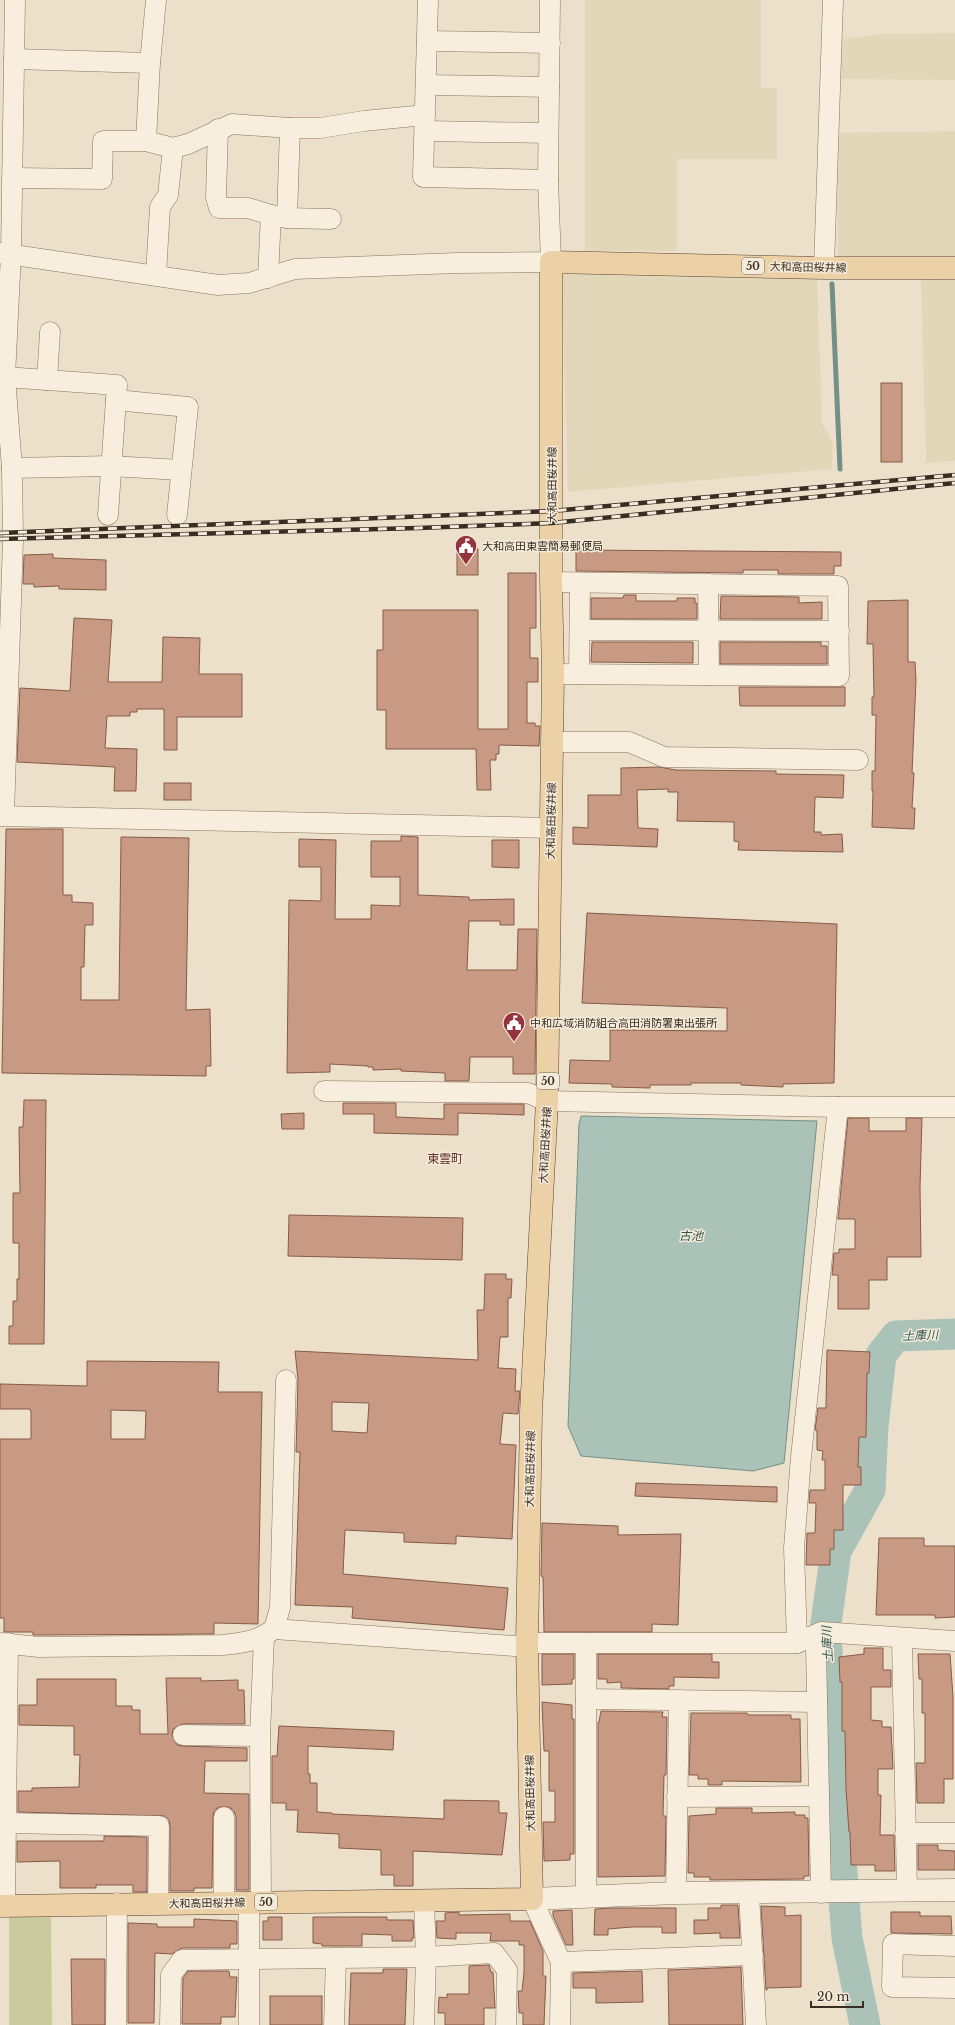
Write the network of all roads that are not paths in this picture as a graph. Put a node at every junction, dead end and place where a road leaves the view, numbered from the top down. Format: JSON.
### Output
{"nodes":[{"id":1,"x":15,"y":0,"type":"edge"},
{"id":2,"x":156,"y":0,"type":"edge"},
{"id":3,"x":428,"y":0,"type":"edge"},
{"id":4,"x":550,"y":0,"type":"edge"},
{"id":5,"x":833,"y":0,"type":"edge"},
{"id":6,"x":427,"y":41,"type":"junction"},
{"id":7,"x":550,"y":43,"type":"junction"},
{"id":8,"x":150,"y":63,"type":"junction"},
{"id":9,"x":9,"y":67,"type":"edge"},
{"id":10,"x":426,"y":85,"type":"junction"},
{"id":11,"x":549,"y":87,"type":"junction"},
{"id":12,"x":6,"y":111,"type":"edge"},
{"id":13,"x":425,"y":123,"type":"junction"},
{"id":14,"x":290,"y":128,"type":"junction"},
{"id":15,"x":218,"y":129,"type":"junction"},
{"id":16,"x":548,"y":132,"type":"junction"},
{"id":17,"x":146,"y":141,"type":"junction"},
{"id":18,"x":173,"y":148,"type":"junction"},
{"id":19,"x":6,"y":152,"type":"edge"},
{"id":20,"x":12,"y":178,"type":"junction"},
{"id":21,"x":548,"y":180,"type":"junction"},
{"id":22,"x":279,"y":217,"type":"junction"},
{"id":23,"x":331,"y":219,"type":"dead end"},
{"id":24,"x":5,"y":253,"type":"edge"},
{"id":25,"x":551,"y":262,"type":"junction"},
{"id":26,"x":824,"y":268,"type":"junction"},
{"id":27,"x":955,"y":268,"type":"edge"},
{"id":28,"x":156,"y":275,"type":"junction"},
{"id":29,"x":268,"y":278,"type":"junction"},
{"id":30,"x":50,"y":332,"type":"dead end"},
{"id":31,"x":3,"y":351,"type":"edge"},
{"id":32,"x":5,"y":377,"type":"junction"},
{"id":33,"x":47,"y":380,"type":"junction"},
{"id":34,"x":116,"y":400,"type":"junction"},
{"id":35,"x":4,"y":423,"type":"edge"},
{"id":36,"x":110,"y":466,"type":"junction"},
{"id":37,"x":12,"y":468,"type":"junction"},
{"id":38,"x":181,"y":470,"type":"junction"},
{"id":39,"x":108,"y":515,"type":"dead end"},
{"id":40,"x":177,"y":515,"type":"dead end"},
{"id":41,"x":551,"y":582,"type":"junction"},
{"id":42,"x":580,"y":583,"type":"junction"},
{"id":43,"x":708,"y":584,"type":"junction"},
{"id":44,"x":580,"y":630,"type":"junction"},
{"id":45,"x":708,"y":630,"type":"junction"},
{"id":46,"x":839,"y":631,"type":"junction"},
{"id":47,"x":553,"y":674,"type":"junction"},
{"id":48,"x":579,"y":674,"type":"junction"},
{"id":49,"x":708,"y":675,"type":"junction"},
{"id":50,"x":552,"y":742,"type":"junction"},
{"id":51,"x":858,"y":760,"type":"dead end"},
{"id":52,"x":2,"y":816,"type":"edge"},
{"id":53,"x":551,"y":828,"type":"junction"},
{"id":54,"x":324,"y":1091,"type":"dead end"},
{"id":55,"x":547,"y":1101,"type":"junction"},
{"id":56,"x":838,"y":1107,"type":"junction"},
{"id":57,"x":955,"y":1107,"type":"edge"},
{"id":58,"x":286,"y":1380,"type":"dead end"},
{"id":59,"x":269,"y":1633,"type":"junction"},
{"id":60,"x":809,"y":1638,"type":"junction"},
{"id":61,"x":896,"y":1638,"type":"junction"},
{"id":62,"x":955,"y":1641,"type":"edge"},
{"id":63,"x":4,"y":1643,"type":"edge"},
{"id":64,"x":527,"y":1643,"type":"junction"},
{"id":65,"x":586,"y":1643,"type":"junction"},
{"id":66,"x":586,"y":1699,"type":"junction"},
{"id":67,"x":679,"y":1700,"type":"junction"},
{"id":68,"x":4,"y":1702,"type":"edge"},
{"id":69,"x":817,"y":1702,"type":"junction"},
{"id":70,"x":183,"y":1735,"type":"dead end"},
{"id":71,"x":260,"y":1736,"type":"junction"},
{"id":72,"x":819,"y":1796,"type":"junction"},
{"id":73,"x":677,"y":1797,"type":"junction"},
{"id":74,"x":224,"y":1817,"type":"dead end"},
{"id":75,"x":6,"y":1823,"type":"junction"},
{"id":76,"x":905,"y":1833,"type":"junction"},
{"id":77,"x":955,"y":1833,"type":"edge"},
{"id":78,"x":906,"y":1890,"type":"junction"},
{"id":79,"x":955,"y":1890,"type":"edge"},
{"id":80,"x":822,"y":1893,"type":"junction"},
{"id":81,"x":676,"y":1894,"type":"junction"},
{"id":82,"x":749,"y":1894,"type":"junction"},
{"id":83,"x":586,"y":1897,"type":"junction"},
{"id":84,"x":532,"y":1899,"type":"junction"},
{"id":85,"x":424,"y":1901,"type":"junction"},
{"id":86,"x":255,"y":1902,"type":"junction"},
{"id":87,"x":224,"y":1903,"type":"junction"},
{"id":88,"x":117,"y":1904,"type":"junction"},
{"id":89,"x":158,"y":1904,"type":"junction"},
{"id":90,"x":2,"y":1906,"type":"edge"},
{"id":91,"x":955,"y":1946,"type":"edge"},
{"id":92,"x":753,"y":1956,"type":"junction"},
{"id":93,"x":426,"y":1957,"type":"junction"},
{"id":94,"x":336,"y":1958,"type":"junction"},
{"id":95,"x":249,"y":1960,"type":"junction"},
{"id":96,"x":561,"y":1962,"type":"junction"},
{"id":97,"x":955,"y":1988,"type":"edge"},
{"id":98,"x":116,"y":2025,"type":"edge"},
{"id":99,"x":170,"y":2025,"type":"edge"},
{"id":100,"x":249,"y":2025,"type":"edge"},
{"id":101,"x":334,"y":2025,"type":"edge"},
{"id":102,"x":424,"y":2025,"type":"edge"},
{"id":103,"x":506,"y":2025,"type":"edge"},
{"id":104,"x":560,"y":2025,"type":"edge"},
{"id":105,"x":756,"y":2025,"type":"edge"}],
"edges":[{"from":1,"to":9,"type":"street"},
{"from":2,"to":8,"type":"street"},
{"from":3,"to":6,"type":"street"},
{"from":4,"to":7,"type":"street"},
{"from":5,"to":26,"type":"street"},
{"from":6,"to":7,"type":"street"},
{"from":6,"to":10,"type":"street"},
{"from":7,"to":11,"type":"street"},
{"from":8,"to":9,"type":"street"},
{"from":8,"to":17,"type":"street"},
{"from":9,"to":12,"type":"street"},
{"from":10,"to":11,"type":"street"},
{"from":10,"to":13,"type":"street"},
{"from":11,"to":16,"type":"street"},
{"from":12,"to":19,"type":"street"},
{"from":13,"to":14,"type":"street"},
{"from":13,"to":16,"type":"street"},
{"from":13,"to":21,"type":"street"},
{"from":14,"to":15,"type":"street"},
{"from":14,"to":22,"type":"street"},
{"from":15,"to":18,"type":"street"},
{"from":15,"to":22,"type":"street"},
{"from":16,"to":21,"type":"street"},
{"from":17,"to":18,"type":"street"},
{"from":17,"to":20,"type":"street"},
{"from":18,"to":28,"type":"street"},
{"from":19,"to":20,"type":"street"},
{"from":20,"to":24,"type":"street"},
{"from":21,"to":25,"type":"street"},
{"from":22,"to":23,"type":"street"},
{"from":22,"to":29,"type":"street"},
{"from":24,"to":28,"type":"street"},
{"from":24,"to":31,"type":"street"},
{"from":25,"to":26,"type":"main road","name":"大和高田桜井線","number":"50"},
{"from":25,"to":29,"type":"street"},
{"from":25,"to":41,"type":"main road","name":"大和高田桜井線","number":"50"},
{"from":26,"to":27,"type":"main road","name":"大和高田桜井線","number":"50"},
{"from":28,"to":29,"type":"street"},
{"from":30,"to":33,"type":"street"},
{"from":31,"to":32,"type":"street"},
{"from":32,"to":33,"type":"street"},
{"from":32,"to":35,"type":"street"},
{"from":33,"to":34,"type":"street"},
{"from":34,"to":36,"type":"street"},
{"from":34,"to":38,"type":"street"},
{"from":35,"to":37,"type":"street"},
{"from":36,"to":37,"type":"street"},
{"from":36,"to":38,"type":"street"},
{"from":36,"to":39,"type":"street"},
{"from":37,"to":52,"type":"street"},
{"from":38,"to":40,"type":"street"},
{"from":41,"to":42,"type":"street"},
{"from":41,"to":47,"type":"main road","name":"大和高田桜井線","number":"50"},
{"from":42,"to":43,"type":"street"},
{"from":42,"to":44,"type":"street"},
{"from":43,"to":45,"type":"street"},
{"from":43,"to":46,"type":"street"},
{"from":44,"to":45,"type":"street"},
{"from":44,"to":48,"type":"street"},
{"from":45,"to":46,"type":"street"},
{"from":45,"to":49,"type":"street"},
{"from":46,"to":49,"type":"street"},
{"from":47,"to":48,"type":"street"},
{"from":47,"to":50,"type":"main road","name":"大和高田桜井線","number":"50"},
{"from":48,"to":49,"type":"street"},
{"from":50,"to":51,"type":"street"},
{"from":50,"to":53,"type":"main road","name":"大和高田桜井線","number":"50"},
{"from":52,"to":53,"type":"street"},
{"from":53,"to":55,"type":"main road","name":"大和高田桜井線","number":"50"},
{"from":54,"to":55,"type":"street"},
{"from":55,"to":56,"type":"street"},
{"from":55,"to":64,"type":"main road","name":"大和高田桜井線","number":"50"},
{"from":56,"to":57,"type":"street"},
{"from":56,"to":60,"type":"street"},
{"from":58,"to":59,"type":"street"},
{"from":59,"to":63,"type":"street"},
{"from":59,"to":64,"type":"street"},
{"from":59,"to":71,"type":"street"},
{"from":60,"to":61,"type":"street"},
{"from":60,"to":65,"type":"street"},
{"from":60,"to":69,"type":"street"},
{"from":61,"to":62,"type":"street"},
{"from":61,"to":76,"type":"street"},
{"from":63,"to":68,"type":"street"},
{"from":64,"to":65,"type":"street"},
{"from":64,"to":84,"type":"main road","name":"大和高田桜井線","number":"50"},
{"from":65,"to":66,"type":"street"},
{"from":66,"to":67,"type":"street"},
{"from":66,"to":83,"type":"street"},
{"from":67,"to":69,"type":"street"},
{"from":67,"to":73,"type":"street"},
{"from":68,"to":75,"type":"street"},
{"from":69,"to":72,"type":"street"},
{"from":70,"to":71,"type":"street"},
{"from":71,"to":86,"type":"street"},
{"from":72,"to":73,"type":"street"},
{"from":72,"to":80,"type":"street"},
{"from":73,"to":81,"type":"street"},
{"from":74,"to":87,"type":"street"},
{"from":75,"to":89,"type":"street"},
{"from":75,"to":90,"type":"street"},
{"from":76,"to":77,"type":"street"},
{"from":76,"to":78,"type":"street"},
{"from":78,"to":79,"type":"street"},
{"from":78,"to":80,"type":"street"},
{"from":80,"to":82,"type":"street"},
{"from":81,"to":82,"type":"street"},
{"from":81,"to":83,"type":"street"},
{"from":82,"to":92,"type":"street"},
{"from":83,"to":84,"type":"street"},
{"from":84,"to":85,"type":"main road","name":"大和高田桜井線","number":"50"},
{"from":84,"to":96,"type":"street"},
{"from":85,"to":86,"type":"main road","name":"大和高田桜井線","number":"50"},
{"from":85,"to":93,"type":"street"},
{"from":86,"to":87,"type":"main road","name":"大和高田桜井線","number":"50"},
{"from":86,"to":95,"type":"street"},
{"from":87,"to":89,"type":"main road","name":"大和高田桜井線","number":"50"},
{"from":88,"to":89,"type":"main road","name":"大和高田桜井線","number":"50"},
{"from":88,"to":90,"type":"main road","name":"大和高田桜井線","number":"50"},
{"from":88,"to":98,"type":"street"},
{"from":91,"to":97,"type":"street"},
{"from":92,"to":96,"type":"street"},
{"from":92,"to":105,"type":"street"},
{"from":93,"to":94,"type":"street"},
{"from":93,"to":102,"type":"street"},
{"from":93,"to":103,"type":"street"},
{"from":94,"to":95,"type":"street"},
{"from":94,"to":101,"type":"street"},
{"from":95,"to":99,"type":"street"},
{"from":95,"to":100,"type":"street"},
{"from":96,"to":104,"type":"street"}]}
